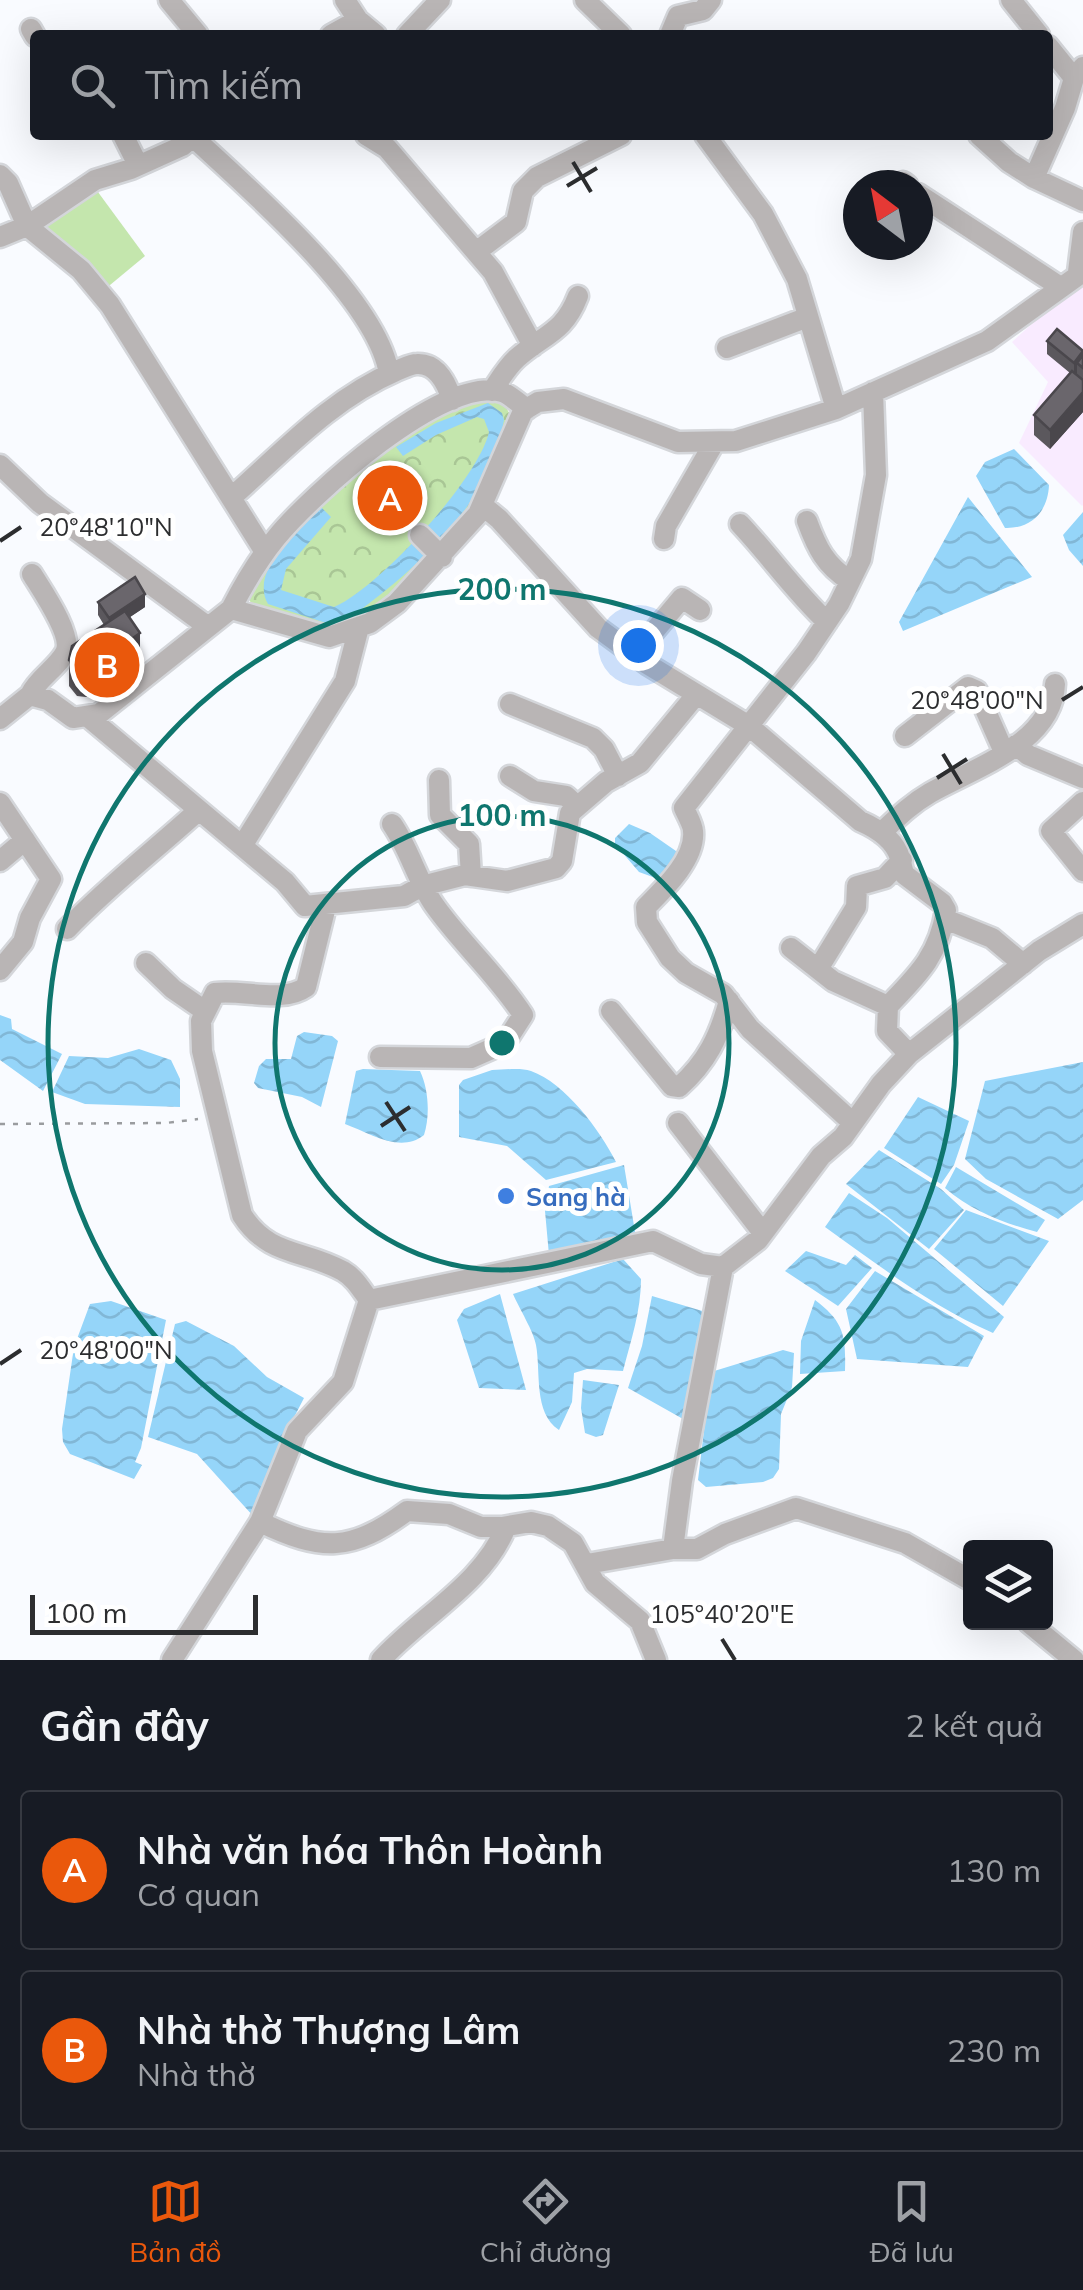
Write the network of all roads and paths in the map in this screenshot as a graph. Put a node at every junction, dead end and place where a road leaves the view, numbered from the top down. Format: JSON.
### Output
{"nodes":[{"id":1,"x":170,"y":0,"type":"edge"},
{"id":2,"x":345,"y":0,"type":"edge"},
{"id":3,"x":440,"y":0,"type":"edge"},
{"id":4,"x":585,"y":0,"type":"edge"},
{"id":5,"x":711,"y":0,"type":"edge"},
{"id":6,"x":1011,"y":0,"type":"edge"},
{"id":7,"x":358,"y":20,"type":"junction"},
{"id":8,"x":194,"y":30,"type":"edge"},
{"id":9,"x":340,"y":30,"type":"edge"},
{"id":10,"x":370,"y":30,"type":"edge"},
{"id":11,"x":412,"y":30,"type":"edge"},
{"id":12,"x":616,"y":30,"type":"edge"},
{"id":13,"x":672,"y":30,"type":"edge"},
{"id":14,"x":1035,"y":30,"type":"edge"},
{"id":15,"x":1053,"y":50,"type":"edge"},
{"id":16,"x":1078,"y":73,"type":"edge"},
{"id":17,"x":1053,"y":135,"type":"edge"},
{"id":18,"x":126,"y":140,"type":"edge"},
{"id":19,"x":189,"y":140,"type":"edge"},
{"id":20,"x":198,"y":140,"type":"edge"},
{"id":21,"x":374,"y":140,"type":"edge"},
{"id":22,"x":611,"y":140,"type":"edge"},
{"id":23,"x":709,"y":140,"type":"edge"},
{"id":24,"x":985,"y":140,"type":"edge"},
{"id":25,"x":1051,"y":140,"type":"edge"},
{"id":26,"x":138,"y":165,"type":"junction"},
{"id":27,"x":0,"y":176,"type":"edge"},
{"id":28,"x":1034,"y":178,"type":"junction"},
{"id":29,"x":1083,"y":201,"type":"edge"},
{"id":30,"x":933,"y":203,"type":"edge"},
{"id":31,"x":27,"y":226,"type":"junction"},
{"id":32,"x":1083,"y":232,"type":"edge"},
{"id":33,"x":0,"y":237,"type":"edge"},
{"id":34,"x":476,"y":252,"type":"junction"},
{"id":35,"x":1080,"y":272,"type":"edge"},
{"id":36,"x":1060,"y":286,"type":"junction"},
{"id":37,"x":578,"y":296,"type":"dead end"},
{"id":38,"x":808,"y":317,"type":"junction"},
{"id":39,"x":533,"y":346,"type":"junction"},
{"id":40,"x":727,"y":348,"type":"dead end"},
{"id":41,"x":388,"y":374,"type":"junction"},
{"id":42,"x":492,"y":390,"type":"junction"},
{"id":43,"x":874,"y":392,"type":"junction"},
{"id":44,"x":452,"y":400,"type":"junction"},
{"id":45,"x":836,"y":409,"type":"junction"},
{"id":46,"x":526,"y":410,"type":"junction"},
{"id":47,"x":714,"y":443,"type":"junction"},
{"id":48,"x":0,"y":465,"type":"edge"},
{"id":49,"x":232,"y":497,"type":"junction"},
{"id":50,"x":482,"y":506,"type":"junction"},
{"id":51,"x":807,"y":520,"type":"dead end"},
{"id":52,"x":740,"y":524,"type":"dead end"},
{"id":53,"x":664,"y":539,"type":"dead end"},
{"id":54,"x":266,"y":552,"type":"junction"},
{"id":55,"x":32,"y":574,"type":"dead end"},
{"id":56,"x":850,"y":581,"type":"junction"},
{"id":57,"x":231,"y":609,"type":"junction"},
{"id":58,"x":700,"y":610,"type":"dead end"},
{"id":59,"x":827,"y":622,"type":"junction"},
{"id":60,"x":207,"y":626,"type":"junction"},
{"id":61,"x":359,"y":628,"type":"junction"},
{"id":62,"x":634,"y":654,"type":"junction"},
{"id":63,"x":1056,"y":684,"type":"dead end"},
{"id":64,"x":30,"y":695,"type":"junction"},
{"id":65,"x":696,"y":696,"type":"junction"},
{"id":66,"x":510,"y":704,"type":"dead end"},
{"id":67,"x":87,"y":716,"type":"junction"},
{"id":68,"x":0,"y":718,"type":"edge"},
{"id":69,"x":749,"y":726,"type":"junction"},
{"id":70,"x":905,"y":736,"type":"dead end"},
{"id":71,"x":1010,"y":749,"type":"junction"},
{"id":72,"x":510,"y":776,"type":"dead end"},
{"id":73,"x":618,"y":776,"type":"junction"},
{"id":74,"x":1083,"y":778,"type":"edge"},
{"id":75,"x":440,"y":780,"type":"dead end"},
{"id":76,"x":1083,"y":802,"type":"edge"},
{"id":77,"x":0,"y":803,"type":"edge"},
{"id":78,"x":577,"y":806,"type":"junction"},
{"id":79,"x":199,"y":810,"type":"junction"},
{"id":80,"x":392,"y":824,"type":"dead end"},
{"id":81,"x":881,"y":833,"type":"junction"},
{"id":82,"x":25,"y":840,"type":"junction"},
{"id":83,"x":242,"y":846,"type":"junction"},
{"id":84,"x":902,"y":860,"type":"junction"},
{"id":85,"x":0,"y":861,"type":"edge"},
{"id":86,"x":1083,"y":871,"type":"edge"},
{"id":87,"x":471,"y":876,"type":"junction"},
{"id":88,"x":422,"y":886,"type":"junction"},
{"id":89,"x":326,"y":906,"type":"junction"},
{"id":90,"x":945,"y":919,"type":"junction"},
{"id":91,"x":1083,"y":924,"type":"edge"},
{"id":92,"x":67,"y":929,"type":"dead end"},
{"id":93,"x":790,"y":948,"type":"dead end"},
{"id":94,"x":146,"y":963,"type":"dead end"},
{"id":95,"x":1024,"y":964,"type":"junction"},
{"id":96,"x":818,"y":969,"type":"junction"},
{"id":97,"x":0,"y":970,"type":"edge"},
{"id":98,"x":729,"y":1001,"type":"junction"},
{"id":99,"x":888,"y":1006,"type":"junction"},
{"id":100,"x":205,"y":1011,"type":"junction"},
{"id":101,"x":610,"y":1012,"type":"dead end"},
{"id":102,"x":909,"y":1054,"type":"junction"},
{"id":103,"x":380,"y":1058,"type":"dead end"},
{"id":104,"x":218,"y":1116,"type":"junction"},
{"id":105,"x":678,"y":1123,"type":"dead end"},
{"id":106,"x":853,"y":1123,"type":"junction"},
{"id":107,"x":0,"y":1124,"type":"edge"},
{"id":108,"x":763,"y":1233,"type":"junction"},
{"id":109,"x":723,"y":1267,"type":"junction"},
{"id":110,"x":369,"y":1300,"type":"junction"},
{"id":111,"x":260,"y":1522,"type":"junction"},
{"id":112,"x":506,"y":1527,"type":"junction"},
{"id":113,"x":673,"y":1549,"type":"junction"},
{"id":114,"x":587,"y":1564,"type":"junction"},
{"id":115,"x":963,"y":1576,"type":"edge"},
{"id":116,"x":1038,"y":1630,"type":"edge"},
{"id":117,"x":172,"y":1660,"type":"edge"},
{"id":118,"x":380,"y":1660,"type":"edge"},
{"id":119,"x":656,"y":1660,"type":"edge"},
{"id":120,"x":1074,"y":1660,"type":"edge"}],
"edges":[{"from":1,"to":8,"type":"street"},
{"from":2,"to":7,"type":"street"},
{"from":3,"to":11,"type":"street"},
{"from":4,"to":12,"type":"street"},
{"from":5,"to":13,"type":"street"},
{"from":6,"to":14,"type":"street"},
{"from":7,"to":9,"type":"street"},
{"from":7,"to":10,"type":"street"},
{"from":15,"to":16,"type":"street"},
{"from":16,"to":17,"type":"street"},
{"from":18,"to":26,"type":"street"},
{"from":19,"to":26,"type":"street"},
{"from":20,"to":41,"type":"street"},
{"from":21,"to":34,"type":"street"},
{"from":22,"to":34,"type":"street"},
{"from":23,"to":38,"type":"street"},
{"from":24,"to":28,"type":"street"},
{"from":25,"to":28,"type":"street"},
{"from":26,"to":31,"type":"street"},
{"from":27,"to":31,"type":"street"},
{"from":28,"to":29,"type":"street"},
{"from":30,"to":36,"type":"street"},
{"from":31,"to":33,"type":"street"},
{"from":31,"to":49,"type":"street"},
{"from":32,"to":35,"type":"street"},
{"from":34,"to":39,"type":"street"},
{"from":35,"to":36,"type":"street"},
{"from":36,"to":43,"type":"street"},
{"from":37,"to":39,"type":"street"},
{"from":38,"to":40,"type":"street"},
{"from":38,"to":45,"type":"street"},
{"from":39,"to":42,"type":"street"},
{"from":41,"to":44,"type":"street"},
{"from":41,"to":49,"type":"street"},
{"from":42,"to":44,"type":"street"},
{"from":42,"to":46,"type":"street"},
{"from":43,"to":45,"type":"street"},
{"from":43,"to":56,"type":"street"},
{"from":44,"to":54,"type":"street"},
{"from":45,"to":47,"type":"street"},
{"from":46,"to":47,"type":"street"},
{"from":46,"to":50,"type":"street"},
{"from":47,"to":53,"type":"street"},
{"from":48,"to":60,"type":"street"},
{"from":49,"to":54,"type":"street"},
{"from":50,"to":61,"type":"street"},
{"from":50,"to":62,"type":"street"},
{"from":51,"to":56,"type":"street"},
{"from":52,"to":59,"type":"street"},
{"from":54,"to":57,"type":"street"},
{"from":55,"to":64,"type":"street"},
{"from":56,"to":59,"type":"street"},
{"from":57,"to":60,"type":"street"},
{"from":57,"to":61,"type":"street"},
{"from":58,"to":62,"type":"street"},
{"from":59,"to":69,"type":"street"},
{"from":60,"to":67,"type":"street"},
{"from":61,"to":83,"type":"street"},
{"from":62,"to":65,"type":"street"},
{"from":63,"to":71,"type":"street"},
{"from":64,"to":67,"type":"street"},
{"from":64,"to":68,"type":"street"},
{"from":65,"to":69,"type":"street"},
{"from":65,"to":73,"type":"street"},
{"from":66,"to":73,"type":"street"},
{"from":67,"to":79,"type":"street"},
{"from":69,"to":81,"type":"street"},
{"from":69,"to":98,"type":"street"},
{"from":70,"to":71,"type":"street"},
{"from":71,"to":74,"type":"street"},
{"from":71,"to":81,"type":"street"},
{"from":72,"to":78,"type":"street"},
{"from":73,"to":78,"type":"street"},
{"from":75,"to":87,"type":"street"},
{"from":76,"to":86,"type":"street"},
{"from":77,"to":82,"type":"street"},
{"from":78,"to":87,"type":"street"},
{"from":79,"to":83,"type":"street"},
{"from":79,"to":92,"type":"street"},
{"from":80,"to":88,"type":"street"},
{"from":81,"to":84,"type":"street"},
{"from":82,"to":85,"type":"street"},
{"from":82,"to":97,"type":"street"},
{"from":83,"to":89,"type":"street"},
{"from":84,"to":90,"type":"street"},
{"from":84,"to":96,"type":"street"},
{"from":87,"to":88,"type":"street"},
{"from":88,"to":89,"type":"street"},
{"from":88,"to":103,"type":"street"},
{"from":89,"to":100,"type":"street"},
{"from":90,"to":95,"type":"street"},
{"from":90,"to":99,"type":"street"},
{"from":91,"to":95,"type":"street"},
{"from":93,"to":96,"type":"street"},
{"from":94,"to":100,"type":"street"},
{"from":95,"to":102,"type":"street"},
{"from":96,"to":99,"type":"street"},
{"from":98,"to":101,"type":"street"},
{"from":98,"to":106,"type":"street"},
{"from":99,"to":102,"type":"street"},
{"from":100,"to":104,"type":"street"},
{"from":102,"to":106,"type":"street"},
{"from":104,"to":107,"type":"path"},
{"from":104,"to":110,"type":"street"},
{"from":105,"to":108,"type":"street"},
{"from":106,"to":108,"type":"street"},
{"from":108,"to":109,"type":"street"},
{"from":109,"to":110,"type":"street"},
{"from":109,"to":113,"type":"street"},
{"from":110,"to":111,"type":"street"},
{"from":111,"to":112,"type":"street"},
{"from":111,"to":117,"type":"street"},
{"from":112,"to":114,"type":"street"},
{"from":112,"to":118,"type":"street"},
{"from":113,"to":114,"type":"street"},
{"from":113,"to":115,"type":"street"},
{"from":114,"to":119,"type":"street"},
{"from":116,"to":120,"type":"street"}]}
